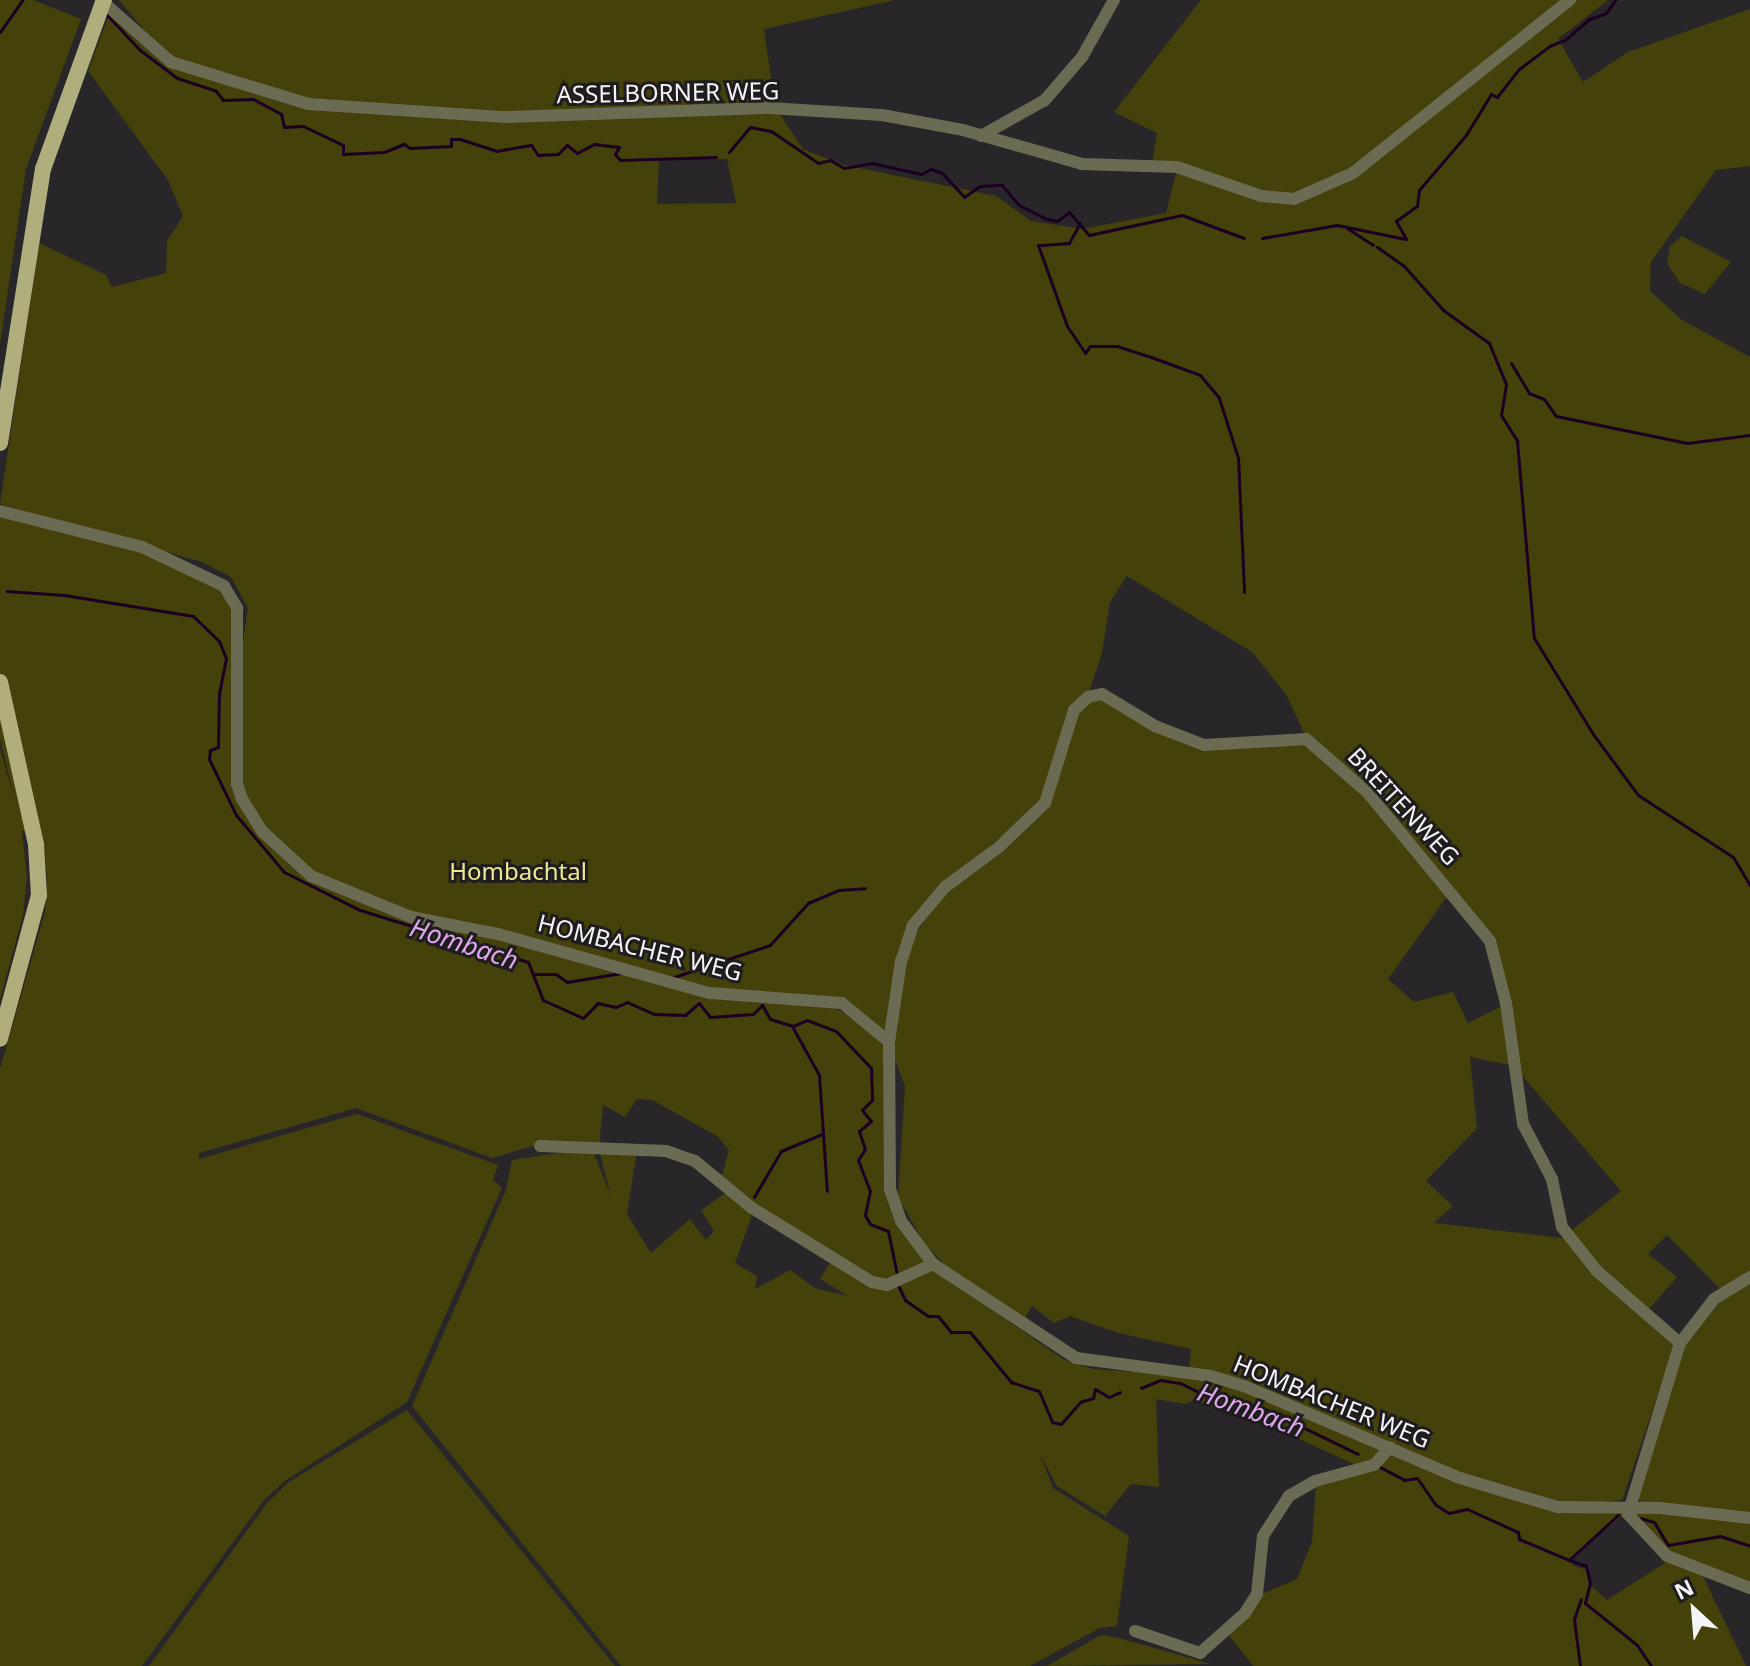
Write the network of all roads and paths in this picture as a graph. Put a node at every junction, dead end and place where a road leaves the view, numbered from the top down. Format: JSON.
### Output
{"nodes":[{"id":1,"x":1114,"y":0,"type":"edge"},
{"id":2,"x":1570,"y":0,"type":"edge"},
{"id":3,"x":104,"y":1,"type":"edge"},
{"id":4,"x":981,"y":136,"type":"junction"},
{"id":5,"x":0,"y":443,"type":"edge"},
{"id":6,"x":0,"y":511,"type":"edge"},
{"id":7,"x":0,"y":682,"type":"edge"},
{"id":8,"x":0,"y":1039,"type":"edge"},
{"id":9,"x":889,"y":1042,"type":"junction"},
{"id":10,"x":540,"y":1146,"type":"dead end"},
{"id":11,"x":933,"y":1264,"type":"junction"},
{"id":12,"x":1750,"y":1277,"type":"edge"},
{"id":13,"x":1680,"y":1343,"type":"junction"},
{"id":14,"x":1390,"y":1447,"type":"junction"},
{"id":15,"x":1628,"y":1506,"type":"junction"},
{"id":16,"x":1750,"y":1518,"type":"edge"},
{"id":17,"x":1750,"y":1588,"type":"edge"},
{"id":18,"x":1135,"y":1631,"type":"dead end"}],
"edges":[{"from":1,"to":4,"type":"street"},
{"from":2,"to":4,"type":"street","name":"ASSELBORNER WEG"},
{"from":3,"to":4,"type":"street","name":"ASSELBORNER WEG"},
{"from":3,"to":5,"type":"main road"},
{"from":6,"to":9,"type":"street","name":"HOMBACHER WEG"},
{"from":7,"to":8,"type":"main road"},
{"from":9,"to":11,"type":"street","name":"HOMBACHER WEG"},
{"from":9,"to":13,"type":"street","name":"BREITENWEG"},
{"from":10,"to":11,"type":"street"},
{"from":11,"to":14,"type":"street","name":"HOMBACHER WEG"},
{"from":12,"to":13,"type":"street"},
{"from":13,"to":15,"type":"street"},
{"from":14,"to":15,"type":"street","name":"HOMBACHER WEG"},
{"from":14,"to":18,"type":"street"},
{"from":15,"to":16,"type":"street","name":"HOMBACHER WEG"},
{"from":15,"to":17,"type":"street"}]}
